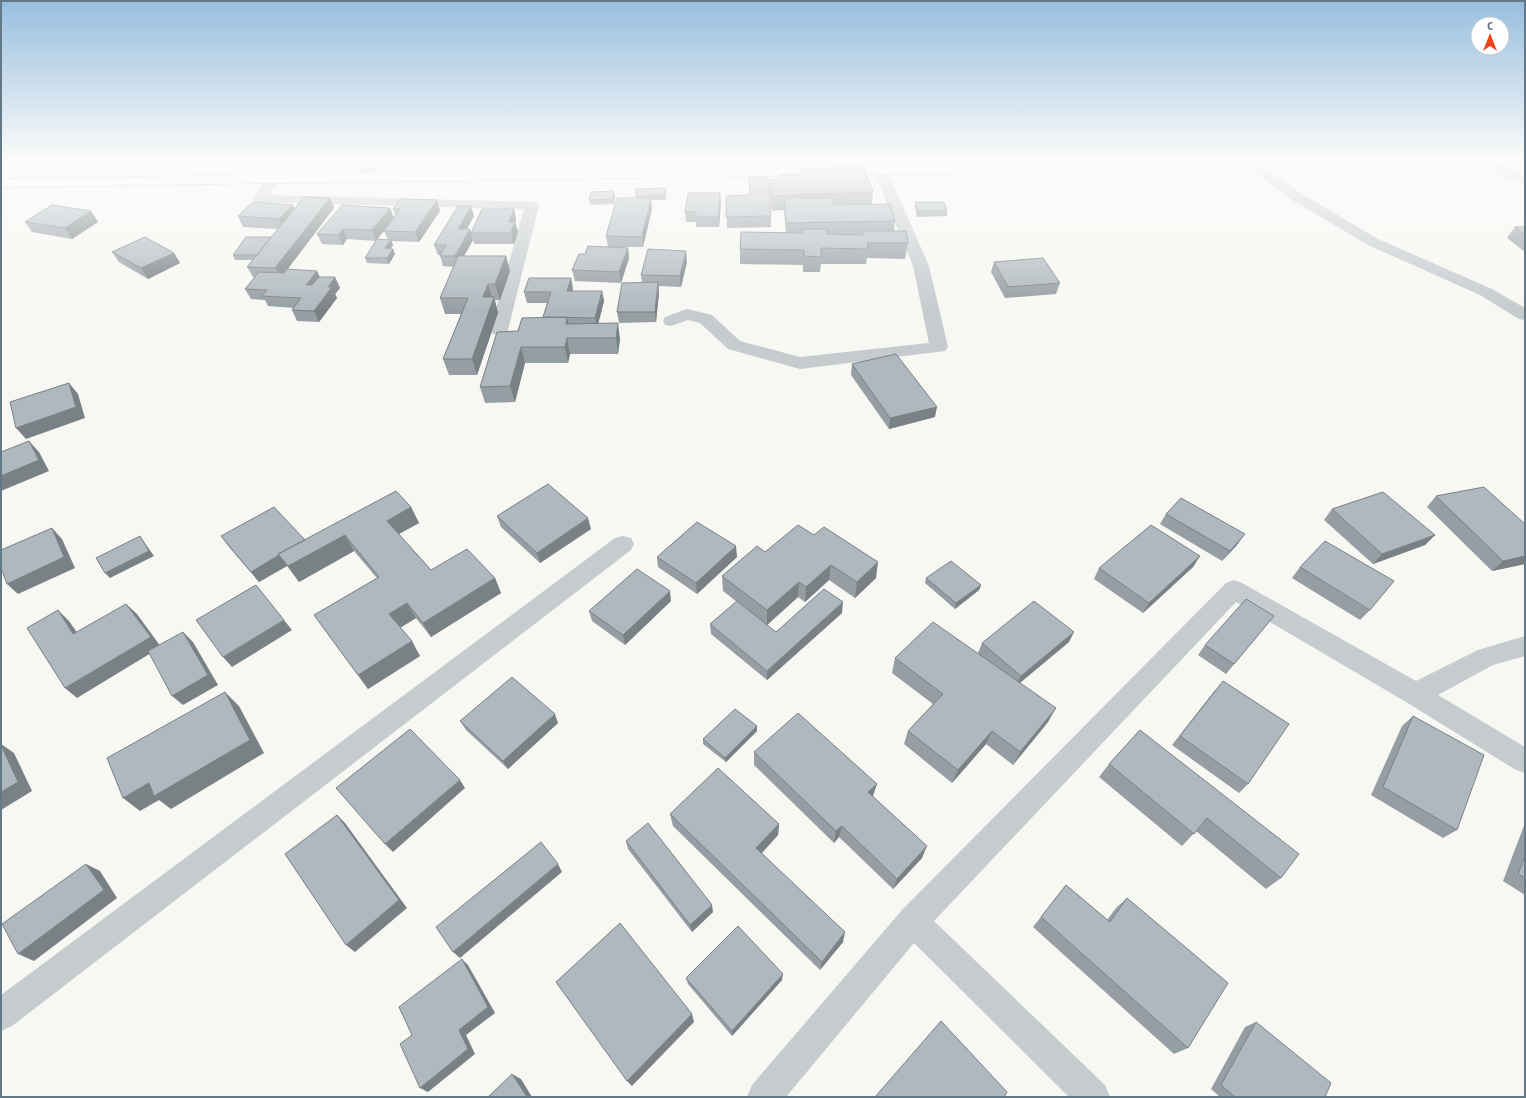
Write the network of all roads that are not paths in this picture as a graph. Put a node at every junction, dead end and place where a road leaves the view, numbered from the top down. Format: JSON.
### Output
{"nodes":[{"id":1,"x":531,"y":209,"type":"edge"},
{"id":2,"x":897,"y":209,"type":"edge"},
{"id":3,"x":1318,"y":209,"type":"edge"},
{"id":4,"x":1525,"y":315,"type":"edge"},
{"id":5,"x":671,"y":321,"type":"dead end"},
{"id":6,"x":499,"y":330,"type":"edge"},
{"id":7,"x":623,"y":544,"type":"dead end"},
{"id":8,"x":1525,"y":646,"type":"edge"},
{"id":9,"x":1415,"y":694,"type":"junction"},
{"id":10,"x":1525,"y":761,"type":"edge"},
{"id":11,"x":912,"y":921,"type":"junction"},
{"id":12,"x":1,"y":1015,"type":"edge"},
{"id":13,"x":764,"y":1097,"type":"edge"},
{"id":14,"x":1093,"y":1097,"type":"edge"}],
"edges":[{"from":1,"to":6,"type":"street"},
{"from":2,"to":5,"type":"street"},
{"from":3,"to":4,"type":"street"},
{"from":7,"to":12,"type":"street"},
{"from":8,"to":9,"type":"street"},
{"from":9,"to":10,"type":"street"},
{"from":9,"to":11,"type":"street"},
{"from":11,"to":13,"type":"street"},
{"from":11,"to":14,"type":"street"}]}
